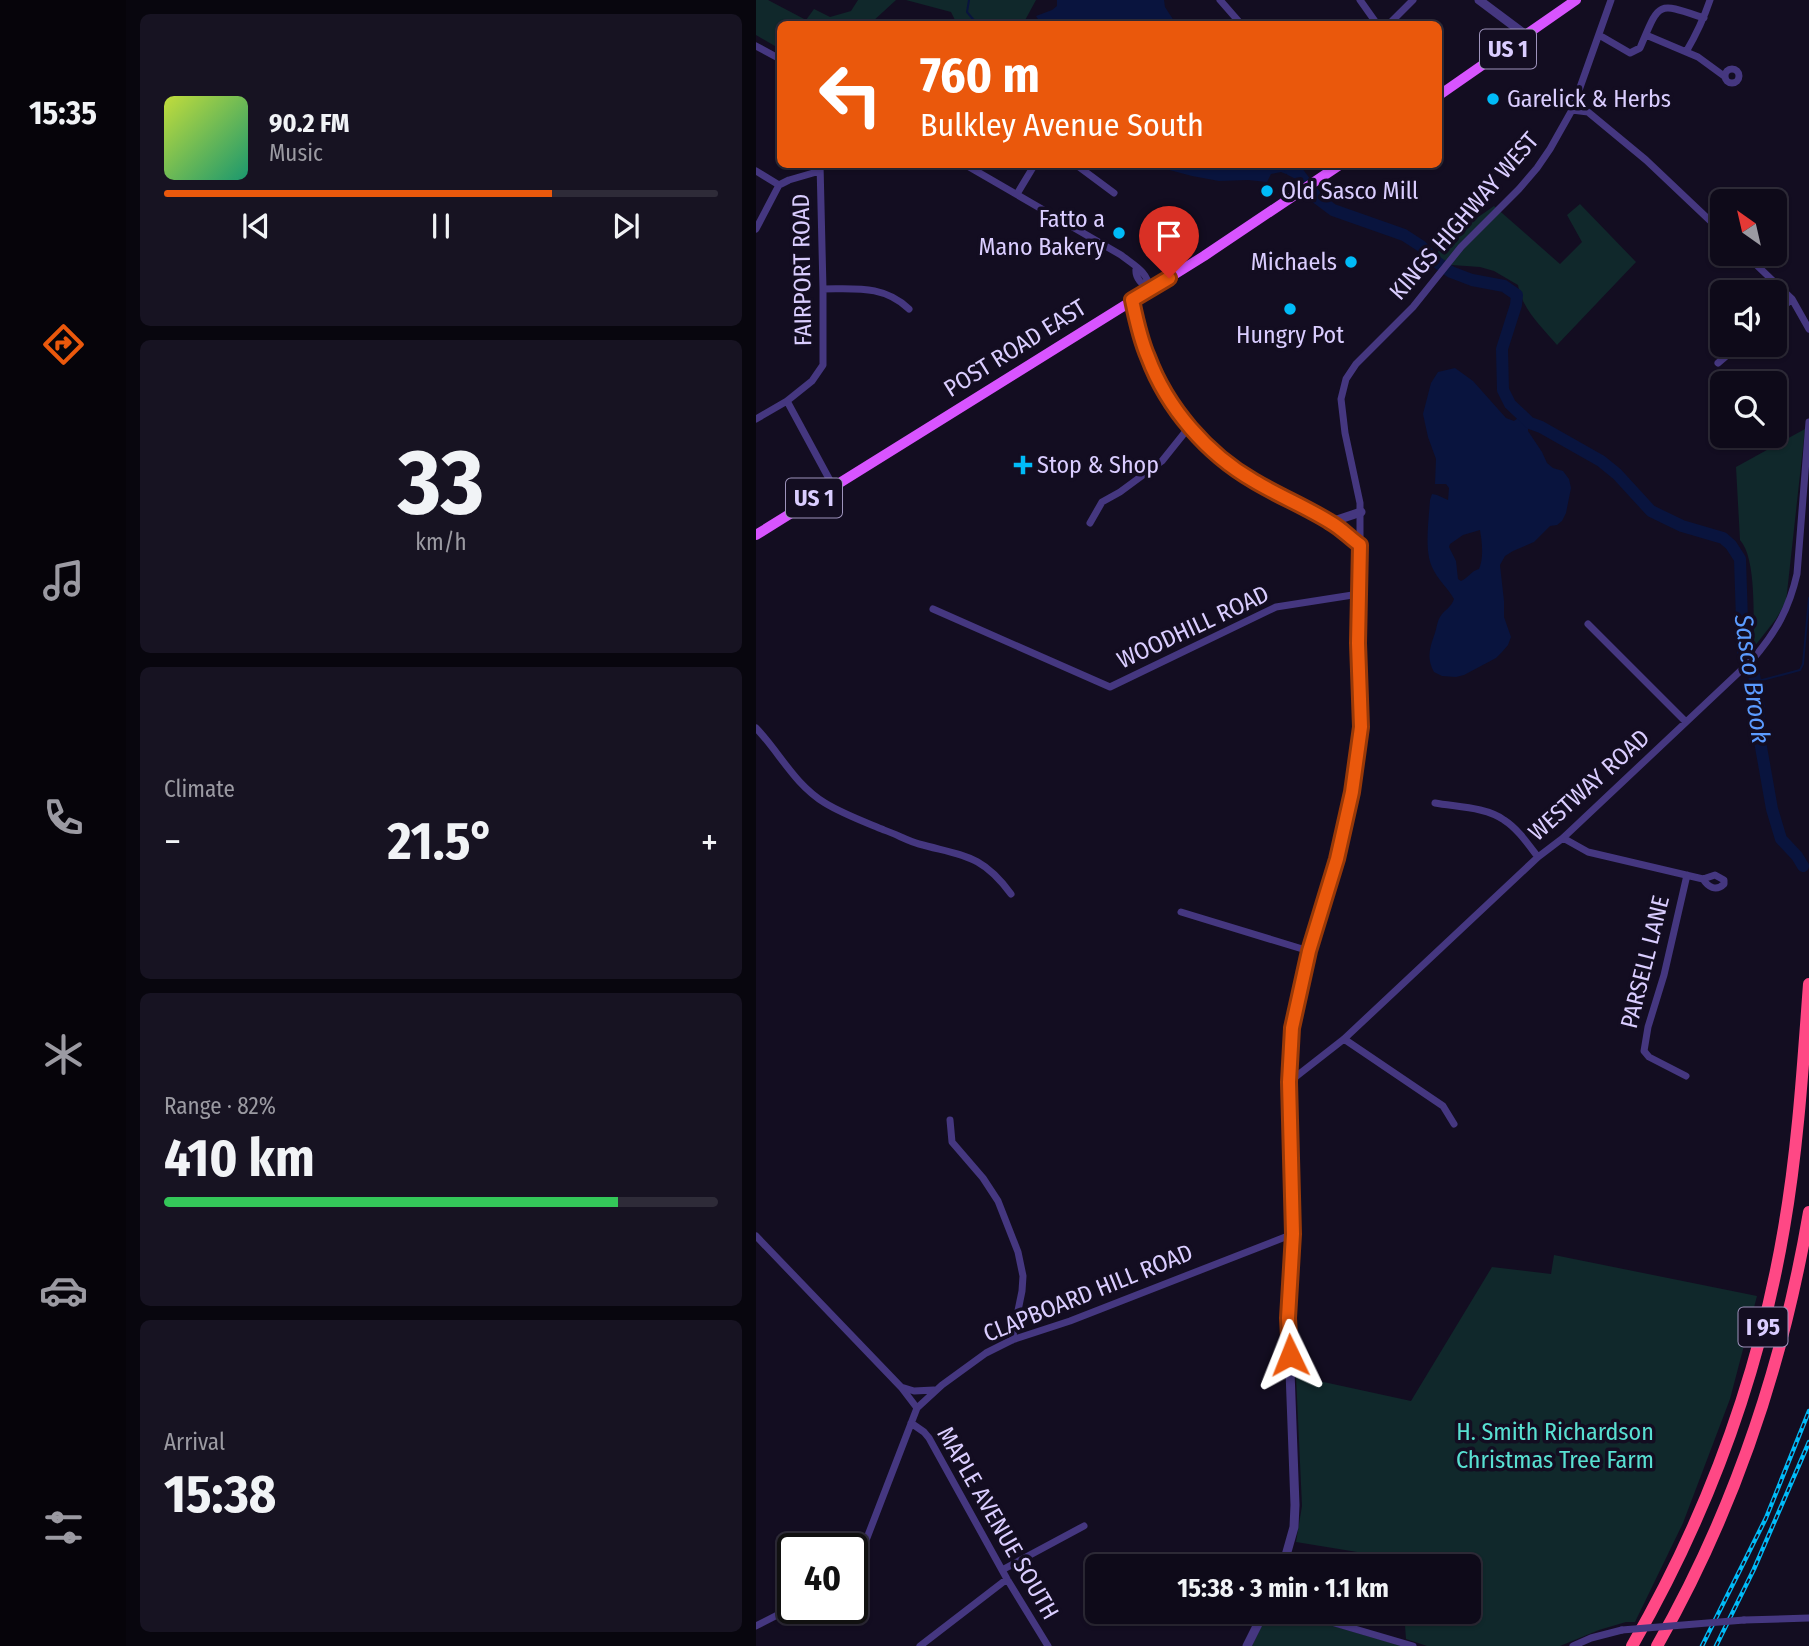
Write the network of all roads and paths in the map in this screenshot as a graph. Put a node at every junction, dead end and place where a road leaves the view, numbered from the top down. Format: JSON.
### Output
{"nodes":[{"id":1,"x":1220,"y":0,"type":"edge"},
{"id":2,"x":1360,"y":0,"type":"edge"},
{"id":3,"x":1413,"y":0,"type":"edge"},
{"id":4,"x":1479,"y":0,"type":"edge"},
{"id":5,"x":1576,"y":0,"type":"edge"},
{"id":6,"x":1611,"y":0,"type":"edge"},
{"id":7,"x":1710,"y":0,"type":"edge"},
{"id":8,"x":1704,"y":19,"type":"junction"},
{"id":9,"x":1238,"y":21,"type":"edge"},
{"id":10,"x":1375,"y":21,"type":"edge"},
{"id":11,"x":1391,"y":21,"type":"edge"},
{"id":12,"x":1598,"y":35,"type":"junction"},
{"id":13,"x":1646,"y":35,"type":"junction"},
{"id":14,"x":1527,"y":36,"type":"junction"},
{"id":15,"x":756,"y":46,"type":"edge"},
{"id":16,"x":1686,"y":52,"type":"junction"},
{"id":17,"x":777,"y":57,"type":"edge"},
{"id":18,"x":1724,"y":76,"type":"dead end"},
{"id":19,"x":1442,"y":93,"type":"edge"},
{"id":20,"x":1578,"y":95,"type":"junction"},
{"id":21,"x":1572,"y":110,"type":"junction"},
{"id":22,"x":1588,"y":112,"type":"junction"},
{"id":23,"x":820,"y":168,"type":"edge"},
{"id":24,"x":971,"y":168,"type":"edge"},
{"id":25,"x":1033,"y":168,"type":"edge"},
{"id":26,"x":1080,"y":168,"type":"edge"},
{"id":27,"x":1335,"y":168,"type":"edge"},
{"id":28,"x":756,"y":171,"type":"edge"},
{"id":29,"x":779,"y":185,"type":"junction"},
{"id":30,"x":1114,"y":193,"type":"dead end"},
{"id":31,"x":1017,"y":194,"type":"junction"},
{"id":32,"x":1710,"y":221,"type":"edge"},
{"id":33,"x":756,"y":229,"type":"edge"},
{"id":34,"x":1758,"y":266,"type":"edge"},
{"id":35,"x":823,"y":289,"type":"junction"},
{"id":36,"x":1150,"y":289,"type":"junction"},
{"id":37,"x":1792,"y":299,"type":"junction"},
{"id":38,"x":1132,"y":300,"type":"junction"},
{"id":39,"x":1787,"y":303,"type":"edge"},
{"id":40,"x":909,"y":309,"type":"dead end"},
{"id":41,"x":1809,"y":329,"type":"edge"},
{"id":42,"x":1725,"y":357,"type":"edge"},
{"id":43,"x":1718,"y":363,"type":"dead end"},
{"id":44,"x":787,"y":401,"type":"junction"},
{"id":45,"x":756,"y":419,"type":"edge"},
{"id":46,"x":1809,"y":422,"type":"edge"},
{"id":47,"x":1189,"y":426,"type":"junction"},
{"id":48,"x":1808,"y":459,"type":"edge"},
{"id":49,"x":833,"y":486,"type":"junction"},
{"id":50,"x":1361,"y":512,"type":"junction"},
{"id":51,"x":1331,"y":522,"type":"junction"},
{"id":52,"x":1090,"y":523,"type":"dead end"},
{"id":53,"x":756,"y":535,"type":"edge"},
{"id":54,"x":1360,"y":545,"type":"junction"},
{"id":55,"x":1359,"y":594,"type":"junction"},
{"id":56,"x":933,"y":609,"type":"dead end"},
{"id":57,"x":1588,"y":624,"type":"dead end"},
{"id":58,"x":1686,"y":722,"type":"junction"},
{"id":59,"x":756,"y":728,"type":"edge"},
{"id":60,"x":1435,"y":803,"type":"dead end"},
{"id":61,"x":1563,"y":838,"type":"junction"},
{"id":62,"x":1538,"y":857,"type":"junction"},
{"id":63,"x":1687,"y":875,"type":"junction"},
{"id":64,"x":1703,"y":879,"type":"dead end"},
{"id":65,"x":1011,"y":894,"type":"dead end"},
{"id":66,"x":1181,"y":912,"type":"dead end"},
{"id":67,"x":1309,"y":951,"type":"junction"},
{"id":68,"x":1809,"y":984,"type":"edge"},
{"id":69,"x":1344,"y":1039,"type":"junction"},
{"id":70,"x":1686,"y":1076,"type":"dead end"},
{"id":71,"x":1289,"y":1082,"type":"junction"},
{"id":72,"x":950,"y":1120,"type":"dead end"},
{"id":73,"x":1454,"y":1124,"type":"dead end"},
{"id":74,"x":1809,"y":1212,"type":"edge"},
{"id":75,"x":1293,"y":1234,"type":"junction"},
{"id":76,"x":758,"y":1241,"type":"edge"},
{"id":77,"x":1012,"y":1340,"type":"junction"},
{"id":78,"x":901,"y":1387,"type":"junction"},
{"id":79,"x":935,"y":1390,"type":"junction"},
{"id":80,"x":917,"y":1408,"type":"junction"},
{"id":81,"x":911,"y":1423,"type":"junction"},
{"id":82,"x":1084,"y":1527,"type":"dead end"},
{"id":83,"x":868,"y":1535,"type":"edge"},
{"id":84,"x":1286,"y":1554,"type":"edge"},
{"id":85,"x":1002,"y":1570,"type":"junction"},
{"id":86,"x":1007,"y":1579,"type":"junction"},
{"id":87,"x":777,"y":1615,"type":"edge"},
{"id":88,"x":1809,"y":1618,"type":"edge"},
{"id":89,"x":1258,"y":1624,"type":"edge"},
{"id":90,"x":1338,"y":1624,"type":"edge"},
{"id":91,"x":756,"y":1626,"type":"edge"},
{"id":92,"x":920,"y":1646,"type":"edge"},
{"id":93,"x":1048,"y":1646,"type":"edge"},
{"id":94,"x":1247,"y":1646,"type":"edge"},
{"id":95,"x":1413,"y":1646,"type":"edge"},
{"id":96,"x":1573,"y":1646,"type":"edge"},
{"id":97,"x":1632,"y":1646,"type":"edge"},
{"id":98,"x":1657,"y":1646,"type":"edge"}],
"edges":[{"from":1,"to":9,"type":"street"},
{"from":2,"to":10,"type":"street"},
{"from":3,"to":11,"type":"street"},
{"from":4,"to":14,"type":"street"},
{"from":5,"to":14,"type":"main road","number":"US 1"},
{"from":6,"to":12,"type":"street","name":"KINGS HIGHWAY WEST"},
{"from":7,"to":8,"type":"street"},
{"from":8,"to":13,"type":"street"},
{"from":8,"to":16,"type":"street"},
{"from":12,"to":13,"type":"street"},
{"from":12,"to":20,"type":"street","name":"KINGS HIGHWAY WEST"},
{"from":13,"to":16,"type":"street"},
{"from":14,"to":19,"type":"main road","number":"US 1"},
{"from":15,"to":17,"type":"street"},
{"from":16,"to":18,"type":"street"},
{"from":20,"to":21,"type":"street","name":"KINGS HIGHWAY WEST"},
{"from":20,"to":22,"type":"street"},
{"from":21,"to":22,"type":"street"},
{"from":21,"to":50,"type":"street","name":"KINGS HIGHWAY WEST"},
{"from":22,"to":32,"type":"street"},
{"from":23,"to":29,"type":"street"},
{"from":23,"to":35,"type":"street","name":"FAIRPORT ROAD"},
{"from":24,"to":31,"type":"street"},
{"from":25,"to":31,"type":"street"},
{"from":26,"to":30,"type":"street"},
{"from":27,"to":36,"type":"main road","name":"POST ROAD EAST","number":"US 1"},
{"from":28,"to":29,"type":"street"},
{"from":29,"to":33,"type":"street"},
{"from":31,"to":36,"type":"street"},
{"from":34,"to":37,"type":"street"},
{"from":35,"to":40,"type":"street"},
{"from":35,"to":44,"type":"street","name":"FAIRPORT ROAD"},
{"from":36,"to":38,"type":"main road","name":"POST ROAD EAST","number":"US 1"},
{"from":37,"to":39,"type":"street"},
{"from":37,"to":41,"type":"street"},
{"from":38,"to":47,"type":"street"},
{"from":38,"to":49,"type":"main road","name":"POST ROAD EAST","number":"US 1"},
{"from":42,"to":43,"type":"street"},
{"from":44,"to":45,"type":"street","name":"FAIRPORT ROAD"},
{"from":44,"to":49,"type":"street"},
{"from":46,"to":48,"type":"street","name":"WESTWAY ROAD"},
{"from":47,"to":51,"type":"street"},
{"from":47,"to":52,"type":"street"},
{"from":48,"to":58,"type":"street","name":"WESTWAY ROAD"},
{"from":49,"to":53,"type":"main road","name":"POST ROAD EAST","number":"US 1"},
{"from":50,"to":51,"type":"street"},
{"from":50,"to":54,"type":"street"},
{"from":51,"to":54,"type":"street"},
{"from":54,"to":55,"type":"street"},
{"from":55,"to":56,"type":"street","name":"WOODHILL ROAD"},
{"from":55,"to":67,"type":"street"},
{"from":57,"to":58,"type":"street"},
{"from":58,"to":61,"type":"street","name":"WESTWAY ROAD"},
{"from":59,"to":65,"type":"street"},
{"from":60,"to":62,"type":"street"},
{"from":61,"to":62,"type":"street","name":"WESTWAY ROAD"},
{"from":61,"to":63,"type":"street","name":"PARSELL LANE"},
{"from":62,"to":69,"type":"street","name":"WESTWAY ROAD"},
{"from":63,"to":64,"type":"street","name":"PARSELL LANE"},
{"from":63,"to":70,"type":"street","name":"PARSELL LANE"},
{"from":66,"to":67,"type":"street"},
{"from":67,"to":71,"type":"street"},
{"from":68,"to":97,"type":"highway","number":"I 95"},
{"from":69,"to":71,"type":"street","name":"WESTWAY ROAD"},
{"from":69,"to":73,"type":"street"},
{"from":71,"to":75,"type":"street"},
{"from":72,"to":77,"type":"street"},
{"from":74,"to":98,"type":"highway","number":"I 95"},
{"from":75,"to":77,"type":"street","name":"CLAPBOARD HILL ROAD"},
{"from":75,"to":84,"type":"street"},
{"from":76,"to":78,"type":"street","name":"MAPLE AVENUE SOUTH"},
{"from":77,"to":79,"type":"street","name":"CLAPBOARD HILL ROAD"},
{"from":78,"to":79,"type":"street"},
{"from":78,"to":80,"type":"street","name":"MAPLE AVENUE SOUTH"},
{"from":79,"to":80,"type":"street","name":"CLAPBOARD HILL ROAD"},
{"from":80,"to":81,"type":"street","name":"CLAPBOARD HILL ROAD"},
{"from":81,"to":83,"type":"street","name":"CLAPBOARD HILL ROAD"},
{"from":81,"to":85,"type":"street","name":"MAPLE AVENUE SOUTH"},
{"from":82,"to":85,"type":"street"},
{"from":85,"to":86,"type":"street","name":"MAPLE AVENUE SOUTH"},
{"from":86,"to":92,"type":"street"},
{"from":86,"to":93,"type":"street","name":"MAPLE AVENUE SOUTH"},
{"from":87,"to":91,"type":"street"},
{"from":88,"to":96,"type":"street","bridge":true},
{"from":89,"to":94,"type":"street"},
{"from":90,"to":95,"type":"street"}]}
